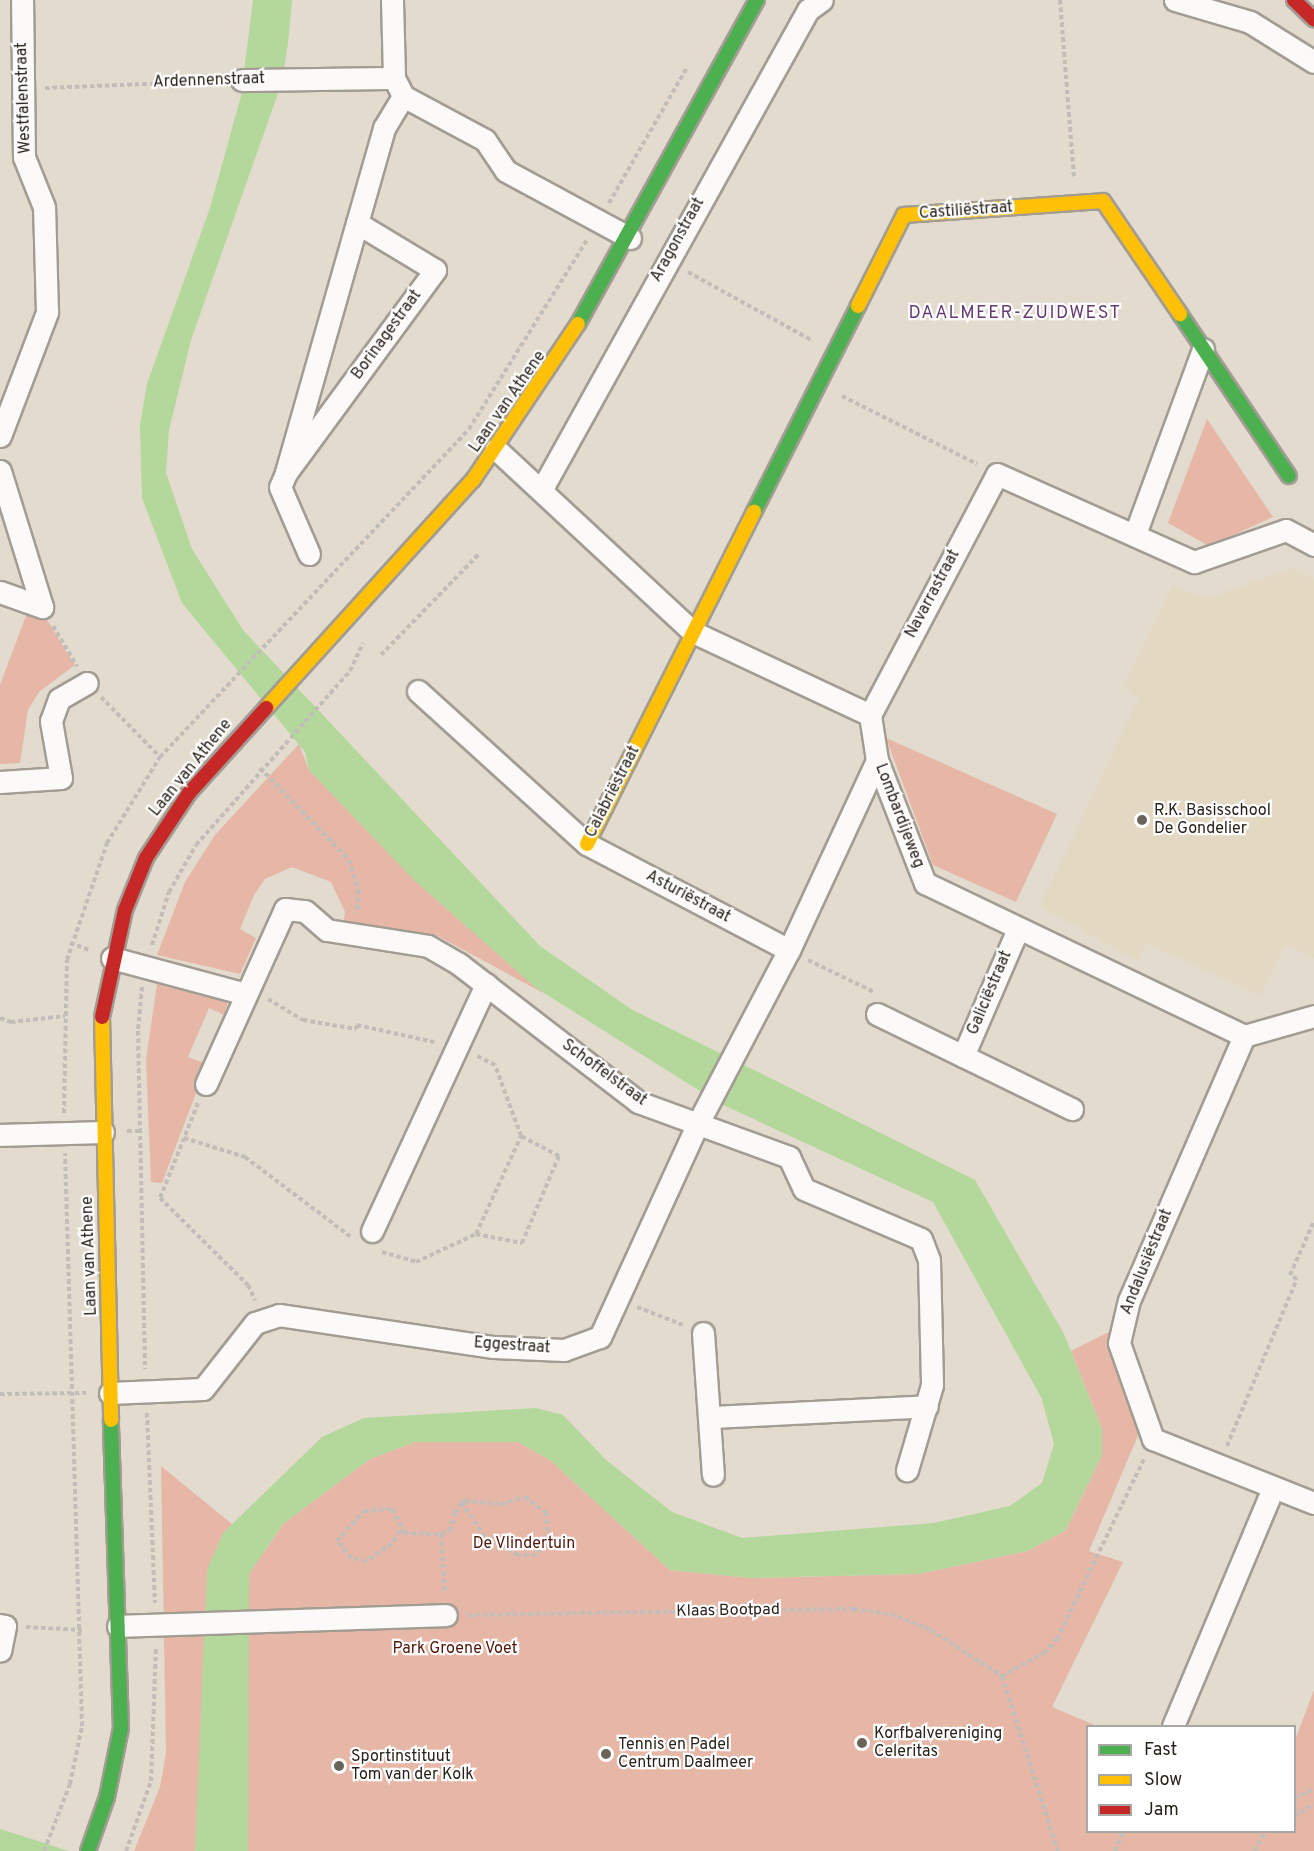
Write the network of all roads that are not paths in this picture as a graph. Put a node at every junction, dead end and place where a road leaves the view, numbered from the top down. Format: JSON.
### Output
{"nodes":[{"id":1,"x":22,"y":0,"type":"edge"},
{"id":2,"x":392,"y":0,"type":"edge"},
{"id":3,"x":757,"y":0,"type":"edge"},
{"id":4,"x":822,"y":0,"type":"edge"},
{"id":5,"x":1175,"y":0,"type":"edge"},
{"id":6,"x":1294,"y":0,"type":"edge"},
{"id":7,"x":1227,"y":6,"type":"edge"},
{"id":8,"x":1314,"y":19,"type":"edge"},
{"id":9,"x":1314,"y":62,"type":"edge"},
{"id":10,"x":242,"y":80,"type":"road end"},
{"id":11,"x":398,"y":87,"type":"junction"},
{"id":12,"x":357,"y":224,"type":"junction"},
{"id":13,"x":630,"y":238,"type":"junction"},
{"id":14,"x":1203,"y":349,"type":"junction"},
{"id":15,"x":0,"y":436,"type":"edge"},
{"id":16,"x":496,"y":449,"type":"junction"},
{"id":17,"x":0,"y":471,"type":"edge"},
{"id":18,"x":286,"y":472,"type":"junction"},
{"id":19,"x":1289,"y":476,"type":"dead end"},
{"id":20,"x":543,"y":487,"type":"junction"},
{"id":21,"x":1135,"y":534,"type":"junction"},
{"id":22,"x":1314,"y":545,"type":"edge"},
{"id":23,"x":309,"y":554,"type":"dead end"},
{"id":24,"x":0,"y":592,"type":"edge"},
{"id":25,"x":693,"y":632,"type":"junction"},
{"id":26,"x":87,"y":682,"type":"dead end"},
{"id":27,"x":418,"y":691,"type":"dead end"},
{"id":28,"x":870,"y":715,"type":"junction"},
{"id":29,"x":877,"y":760,"type":"junction"},
{"id":30,"x":0,"y":782,"type":"edge"},
{"id":31,"x":587,"y":844,"type":"junction"},
{"id":32,"x":1017,"y":931,"type":"junction"},
{"id":33,"x":789,"y":950,"type":"junction"},
{"id":34,"x":112,"y":958,"type":"junction"},
{"id":35,"x":486,"y":984,"type":"junction"},
{"id":36,"x":246,"y":991,"type":"junction"},
{"id":37,"x":877,"y":1014,"type":"road end"},
{"id":38,"x":1314,"y":1016,"type":"edge"},
{"id":39,"x":1244,"y":1036,"type":"junction"},
{"id":40,"x":963,"y":1056,"type":"junction"},
{"id":41,"x":206,"y":1084,"type":"road end"},
{"id":42,"x":1072,"y":1109,"type":"dead end"},
{"id":43,"x":696,"y":1125,"type":"junction"},
{"id":44,"x":103,"y":1132,"type":"junction"},
{"id":45,"x":0,"y":1134,"type":"edge"},
{"id":46,"x":368,"y":1240,"type":"road end"},
{"id":47,"x":703,"y":1334,"type":"road end"},
{"id":48,"x":110,"y":1393,"type":"junction"},
{"id":49,"x":927,"y":1406,"type":"junction"},
{"id":50,"x":713,"y":1417,"type":"junction"},
{"id":51,"x":907,"y":1470,"type":"dead end"},
{"id":52,"x":713,"y":1474,"type":"dead end"},
{"id":53,"x":1273,"y":1488,"type":"junction"},
{"id":54,"x":1313,"y":1500,"type":"edge"},
{"id":55,"x":446,"y":1615,"type":"road end"},
{"id":56,"x":2,"y":1625,"type":"edge"},
{"id":57,"x":118,"y":1626,"type":"junction"},
{"id":58,"x":0,"y":1651,"type":"edge"},
{"id":59,"x":1173,"y":1725,"type":"edge"},
{"id":60,"x":89,"y":1848,"type":"edge"}],
"edges":[{"from":1,"to":15,"type":"street","name":"Westfalenstraat"},
{"from":2,"to":11,"type":"street"},
{"from":3,"to":13,"type":"street","name":"Laan van Athene"},
{"from":4,"to":20,"type":"street","name":"Aragonstraat"},
{"from":5,"to":7,"type":"street"},
{"from":6,"to":8,"type":"street"},
{"from":7,"to":9,"type":"street"},
{"from":10,"to":11,"type":"street","name":"Ardennenstraat"},
{"from":11,"to":12,"type":"street"},
{"from":11,"to":13,"type":"street","name":"Ardennenstraat"},
{"from":12,"to":18,"type":"street"},
{"from":12,"to":18,"type":"street","name":"Borinagestraat"},
{"from":13,"to":16,"type":"street","name":"Laan van Athene"},
{"from":14,"to":19,"type":"street","name":"Castiliëstraat"},
{"from":14,"to":21,"type":"street"},
{"from":14,"to":25,"type":"street","name":"Castiliëstraat"},
{"from":16,"to":20,"type":"street"},
{"from":16,"to":34,"type":"street","name":"Laan van Athene"},
{"from":17,"to":24,"type":"street"},
{"from":18,"to":23,"type":"street"},
{"from":20,"to":25,"type":"street"},
{"from":21,"to":22,"type":"street"},
{"from":21,"to":28,"type":"street","name":"Navarrastraat"},
{"from":25,"to":28,"type":"street"},
{"from":25,"to":31,"type":"street","name":"Calabriëstraat"},
{"from":26,"to":30,"type":"street"},
{"from":27,"to":31,"type":"street","name":"Calabriëstraat"},
{"from":28,"to":29,"type":"street","name":"Lombardijeweg"},
{"from":29,"to":32,"type":"street","name":"Lombardijeweg"},
{"from":29,"to":33,"type":"street"},
{"from":31,"to":33,"type":"street","name":"Asturiëstraat"},
{"from":32,"to":39,"type":"street","name":"Lombardijeweg"},
{"from":32,"to":40,"type":"street","name":"Galiciëstraat"},
{"from":33,"to":43,"type":"street"},
{"from":34,"to":36,"type":"street"},
{"from":34,"to":44,"type":"street","name":"Laan van Athene"},
{"from":35,"to":36,"type":"street","name":"Schoffelstraat"},
{"from":35,"to":43,"type":"street","name":"Schoffelstraat"},
{"from":35,"to":46,"type":"street"},
{"from":36,"to":41,"type":"street","name":"Schoffelstraat"},
{"from":37,"to":40,"type":"street","name":"Galiciëstraat"},
{"from":38,"to":39,"type":"street"},
{"from":39,"to":53,"type":"street","name":"Andalusiëstraat"},
{"from":40,"to":42,"type":"street","name":"Galiciëstraat"},
{"from":43,"to":48,"type":"street","name":"Eggestraat"},
{"from":43,"to":49,"type":"street","name":"Schoffelstraat"},
{"from":44,"to":45,"type":"street"},
{"from":44,"to":48,"type":"street","name":"Laan van Athene"},
{"from":47,"to":50,"type":"street"},
{"from":48,"to":57,"type":"street","name":"Laan van Athene"},
{"from":49,"to":50,"type":"street"},
{"from":49,"to":51,"type":"street","name":"Schoffelstraat"},
{"from":50,"to":52,"type":"street"},
{"from":53,"to":54,"type":"street"},
{"from":53,"to":59,"type":"street"},
{"from":55,"to":57,"type":"street"},
{"from":56,"to":58,"type":"street"},
{"from":57,"to":60,"type":"street","name":"Laan van Athene"}]}
